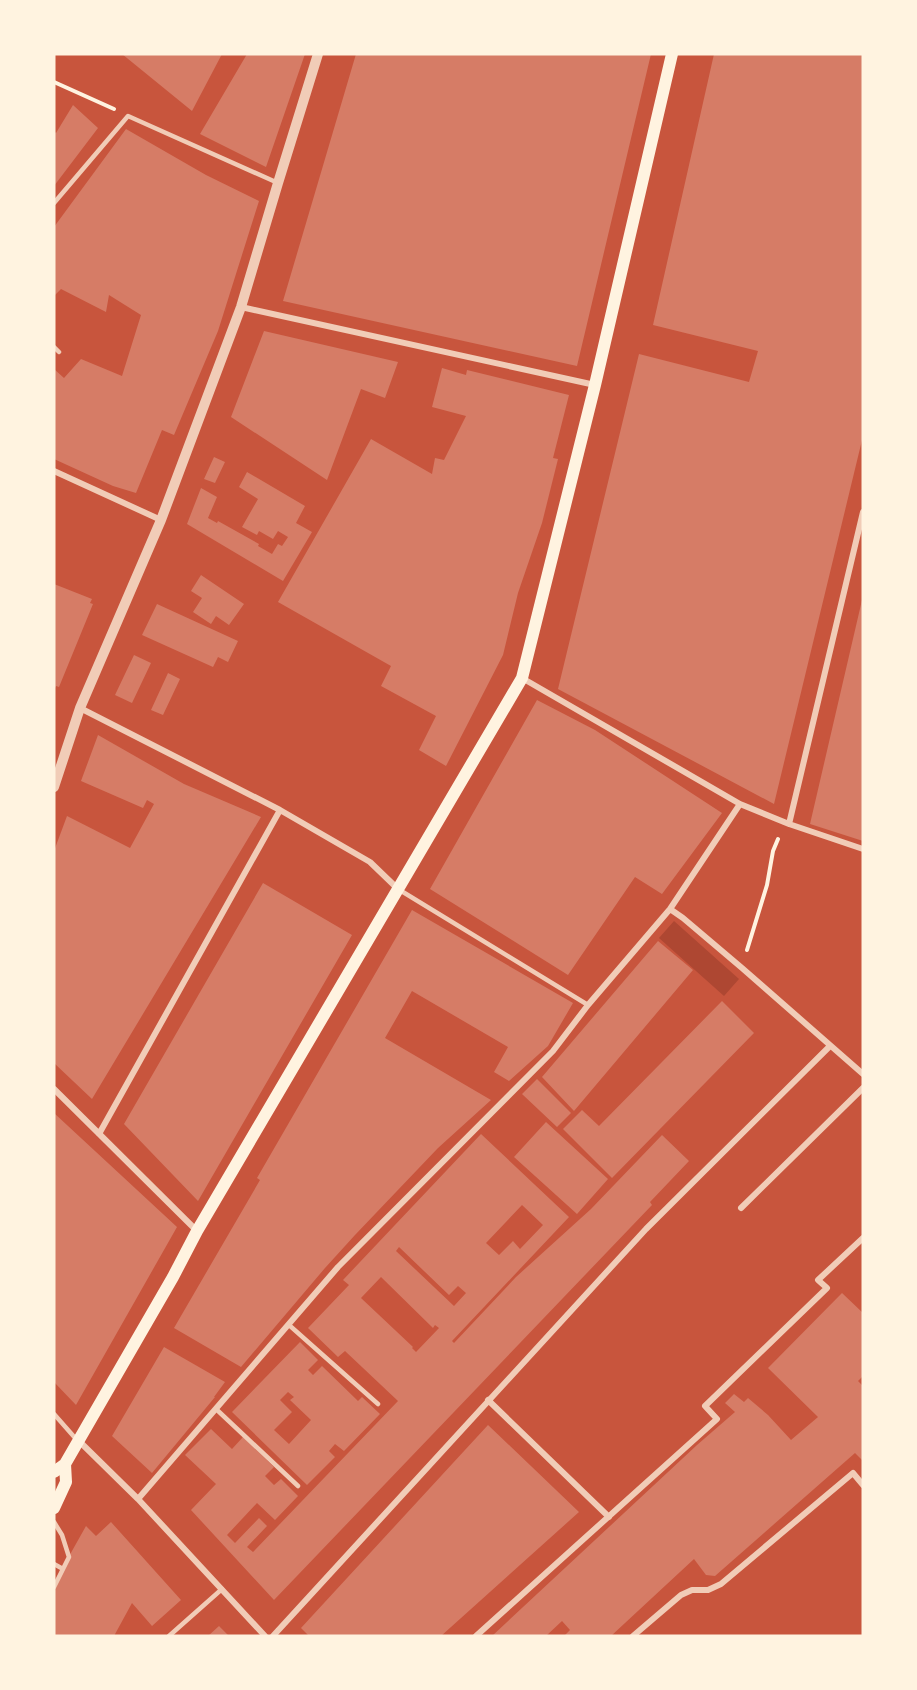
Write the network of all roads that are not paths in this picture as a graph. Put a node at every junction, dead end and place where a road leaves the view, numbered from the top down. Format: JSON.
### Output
{"nodes":[{"id":1,"x":318,"y":54,"type":"edge"},
{"id":2,"x":672,"y":54,"type":"edge"},
{"id":3,"x":278,"y":183,"type":"junction"},
{"id":4,"x":54,"y":203,"type":"edge"},
{"id":5,"x":241,"y":307,"type":"junction"},
{"id":6,"x":54,"y":348,"type":"edge"},
{"id":7,"x":59,"y":352,"type":"dead end"},
{"id":8,"x":595,"y":385,"type":"junction"},
{"id":9,"x":54,"y":471,"type":"edge"},
{"id":10,"x":863,"y":512,"type":"edge"},
{"id":11,"x":161,"y":520,"type":"junction"},
{"id":12,"x":522,"y":678,"type":"junction"},
{"id":13,"x":80,"y":708,"type":"junction"},
{"id":14,"x":58,"y":760,"type":"edge"},
{"id":15,"x":54,"y":788,"type":"edge"},
{"id":16,"x":740,"y":804,"type":"junction"},
{"id":17,"x":280,"y":810,"type":"junction"},
{"id":18,"x":789,"y":824,"type":"junction"},
{"id":19,"x":863,"y":849,"type":"edge"},
{"id":20,"x":398,"y":889,"type":"junction"},
{"id":21,"x":670,"y":909,"type":"junction"},
{"id":22,"x":588,"y":1005,"type":"junction"},
{"id":23,"x":830,"y":1046,"type":"junction"},
{"id":24,"x":863,"y":1074,"type":"edge"},
{"id":25,"x":863,"y":1088,"type":"edge"},
{"id":26,"x":54,"y":1089,"type":"edge"},
{"id":27,"x":99,"y":1134,"type":"junction"},
{"id":28,"x":741,"y":1208,"type":"dead end"},
{"id":29,"x":197,"y":1232,"type":"junction"},
{"id":30,"x":863,"y":1238,"type":"edge"},
{"id":31,"x":289,"y":1324,"type":"junction"},
{"id":32,"x":488,"y":1400,"type":"junction"},
{"id":33,"x":378,"y":1404,"type":"dead end"},
{"id":34,"x":216,"y":1409,"type":"junction"},
{"id":35,"x":54,"y":1414,"type":"edge"},
{"id":36,"x":78,"y":1441,"type":"junction"},
{"id":37,"x":65,"y":1464,"type":"junction"},
{"id":38,"x":54,"y":1472,"type":"edge"},
{"id":39,"x":863,"y":1485,"type":"edge"},
{"id":40,"x":298,"y":1486,"type":"dead end"},
{"id":41,"x":138,"y":1499,"type":"junction"},
{"id":42,"x":54,"y":1508,"type":"edge"},
{"id":43,"x":609,"y":1517,"type":"junction"},
{"id":44,"x":54,"y":1522,"type":"edge"},
{"id":45,"x":54,"y":1564,"type":"edge"},
{"id":46,"x":63,"y":1569,"type":"junction"},
{"id":47,"x":54,"y":1587,"type":"edge"},
{"id":48,"x":222,"y":1589,"type":"junction"},
{"id":49,"x":169,"y":1636,"type":"edge"},
{"id":50,"x":265,"y":1636,"type":"edge"},
{"id":51,"x":273,"y":1636,"type":"edge"},
{"id":52,"x":476,"y":1636,"type":"edge"},
{"id":53,"x":633,"y":1636,"type":"edge"}],
"edges":[{"from":1,"to":3,"type":"street"},
{"from":2,"to":8,"type":"main road"},
{"from":3,"to":4,"type":"lane"},
{"from":3,"to":5,"type":"street"},
{"from":5,"to":8,"type":"street"},
{"from":5,"to":11,"type":"street"},
{"from":6,"to":7,"type":"lane"},
{"from":8,"to":12,"type":"main road"},
{"from":9,"to":11,"type":"street"},
{"from":10,"to":18,"type":"street"},
{"from":11,"to":13,"type":"street"},
{"from":12,"to":16,"type":"street"},
{"from":12,"to":20,"type":"main road"},
{"from":13,"to":14,"type":"street"},
{"from":13,"to":17,"type":"street"},
{"from":14,"to":15,"type":"street"},
{"from":16,"to":18,"type":"street"},
{"from":16,"to":21,"type":"street"},
{"from":17,"to":20,"type":"street"},
{"from":17,"to":27,"type":"street"},
{"from":18,"to":19,"type":"street"},
{"from":20,"to":22,"type":"lane"},
{"from":20,"to":29,"type":"main road"},
{"from":21,"to":22,"type":"street"},
{"from":21,"to":23,"type":"street"},
{"from":22,"to":31,"type":"street"},
{"from":23,"to":24,"type":"street"},
{"from":23,"to":32,"type":"street"},
{"from":25,"to":28,"type":"street"},
{"from":26,"to":27,"type":"street"},
{"from":27,"to":29,"type":"street"},
{"from":29,"to":36,"type":"main road"},
{"from":30,"to":43,"type":"street"},
{"from":31,"to":33,"type":"lane"},
{"from":31,"to":34,"type":"street"},
{"from":32,"to":43,"type":"street"},
{"from":32,"to":51,"type":"street"},
{"from":34,"to":40,"type":"lane"},
{"from":34,"to":41,"type":"street"},
{"from":35,"to":36,"type":"lane"},
{"from":36,"to":37,"type":"main road"},
{"from":36,"to":41,"type":"street"},
{"from":37,"to":38,"type":"main road"},
{"from":37,"to":42,"type":"main road"},
{"from":39,"to":53,"type":"street"},
{"from":41,"to":48,"type":"street"},
{"from":43,"to":52,"type":"street"},
{"from":44,"to":46,"type":"lane"},
{"from":45,"to":46,"type":"lane"},
{"from":46,"to":47,"type":"lane"},
{"from":48,"to":49,"type":"lane"},
{"from":48,"to":50,"type":"street"}]}
